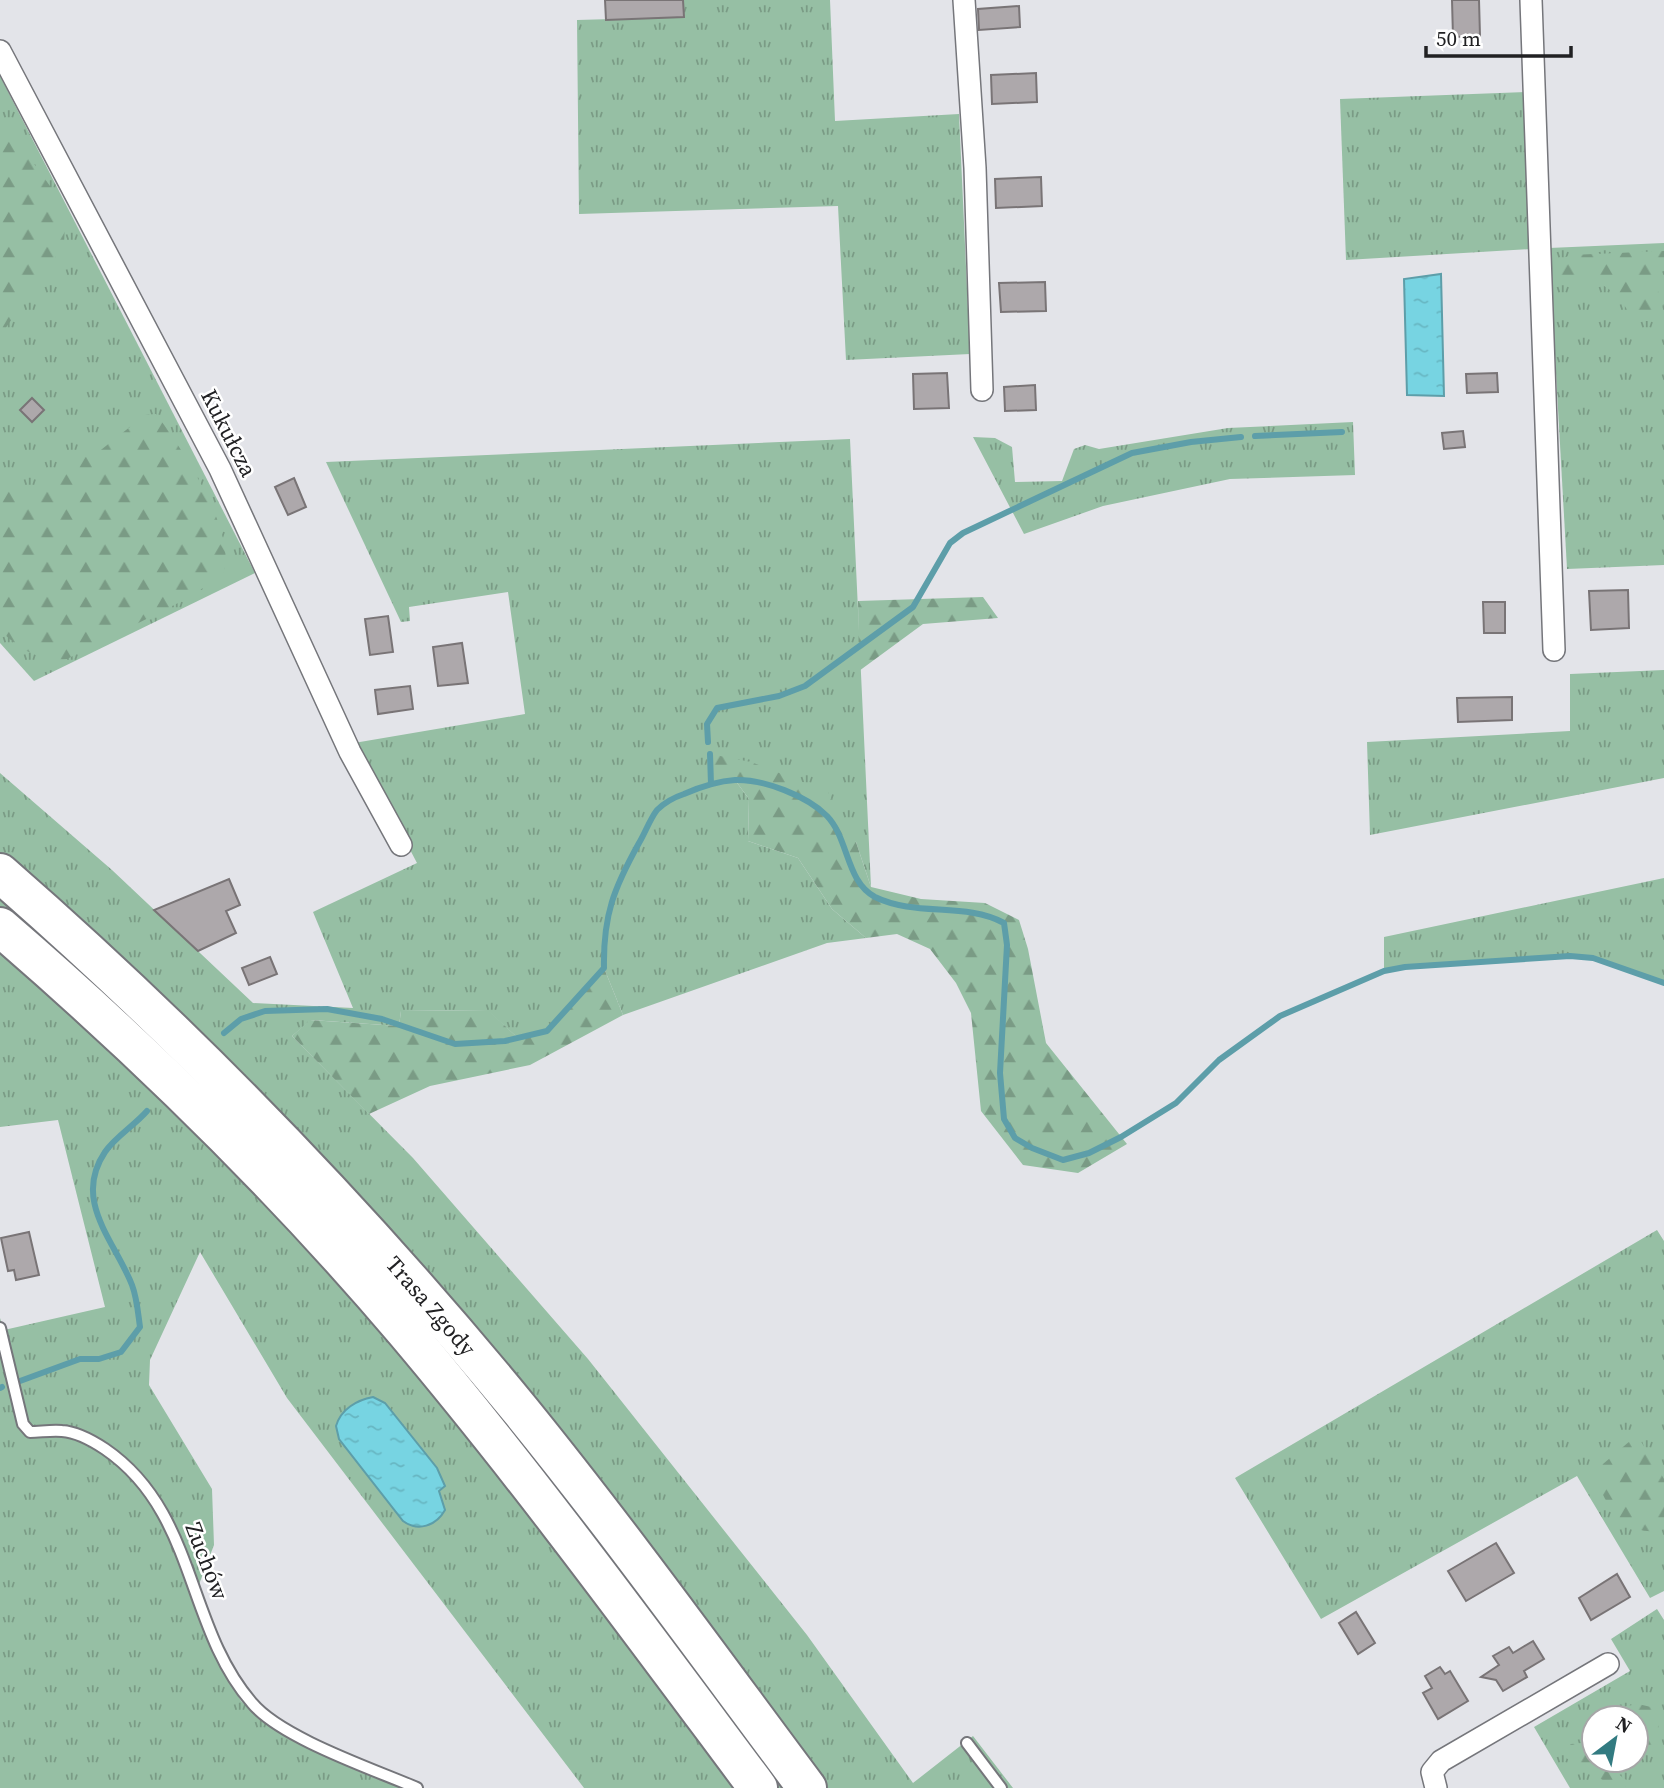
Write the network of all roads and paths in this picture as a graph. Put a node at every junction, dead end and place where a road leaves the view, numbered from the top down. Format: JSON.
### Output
{"nodes":[{"id":1,"x":964,"y":0,"type":"edge"},
{"id":2,"x":1531,"y":0,"type":"edge"},
{"id":3,"x":0,"y":51,"type":"edge"},
{"id":4,"x":982,"y":390,"type":"dead end"},
{"id":5,"x":1554,"y":650,"type":"dead end"},
{"id":6,"x":401,"y":845,"type":"dead end"},
{"id":7,"x":0,"y":873,"type":"edge"},
{"id":8,"x":0,"y":927,"type":"edge"},
{"id":9,"x":0,"y":1328,"type":"edge"},
{"id":10,"x":1608,"y":1664,"type":"dead end"},
{"id":11,"x":967,"y":1743,"type":"dead end"},
{"id":12,"x":416,"y":1788,"type":"edge"},
{"id":13,"x":758,"y":1788,"type":"edge"},
{"id":14,"x":807,"y":1788,"type":"edge"},
{"id":15,"x":1001,"y":1788,"type":"edge"},
{"id":16,"x":1436,"y":1788,"type":"edge"}],
"edges":[{"from":1,"to":4,"type":"street"},
{"from":2,"to":5,"type":"street"},
{"from":3,"to":6,"type":"street","name":"Kukułcza"},
{"from":7,"to":14,"type":"highway","name":"Trasa Zgody"},
{"from":8,"to":13,"type":"highway","name":"Trasa Zgody"},
{"from":9,"to":12,"type":"lane","name":"Zuchów"},
{"from":10,"to":16,"type":"street"},
{"from":11,"to":15,"type":"lane"}]}
